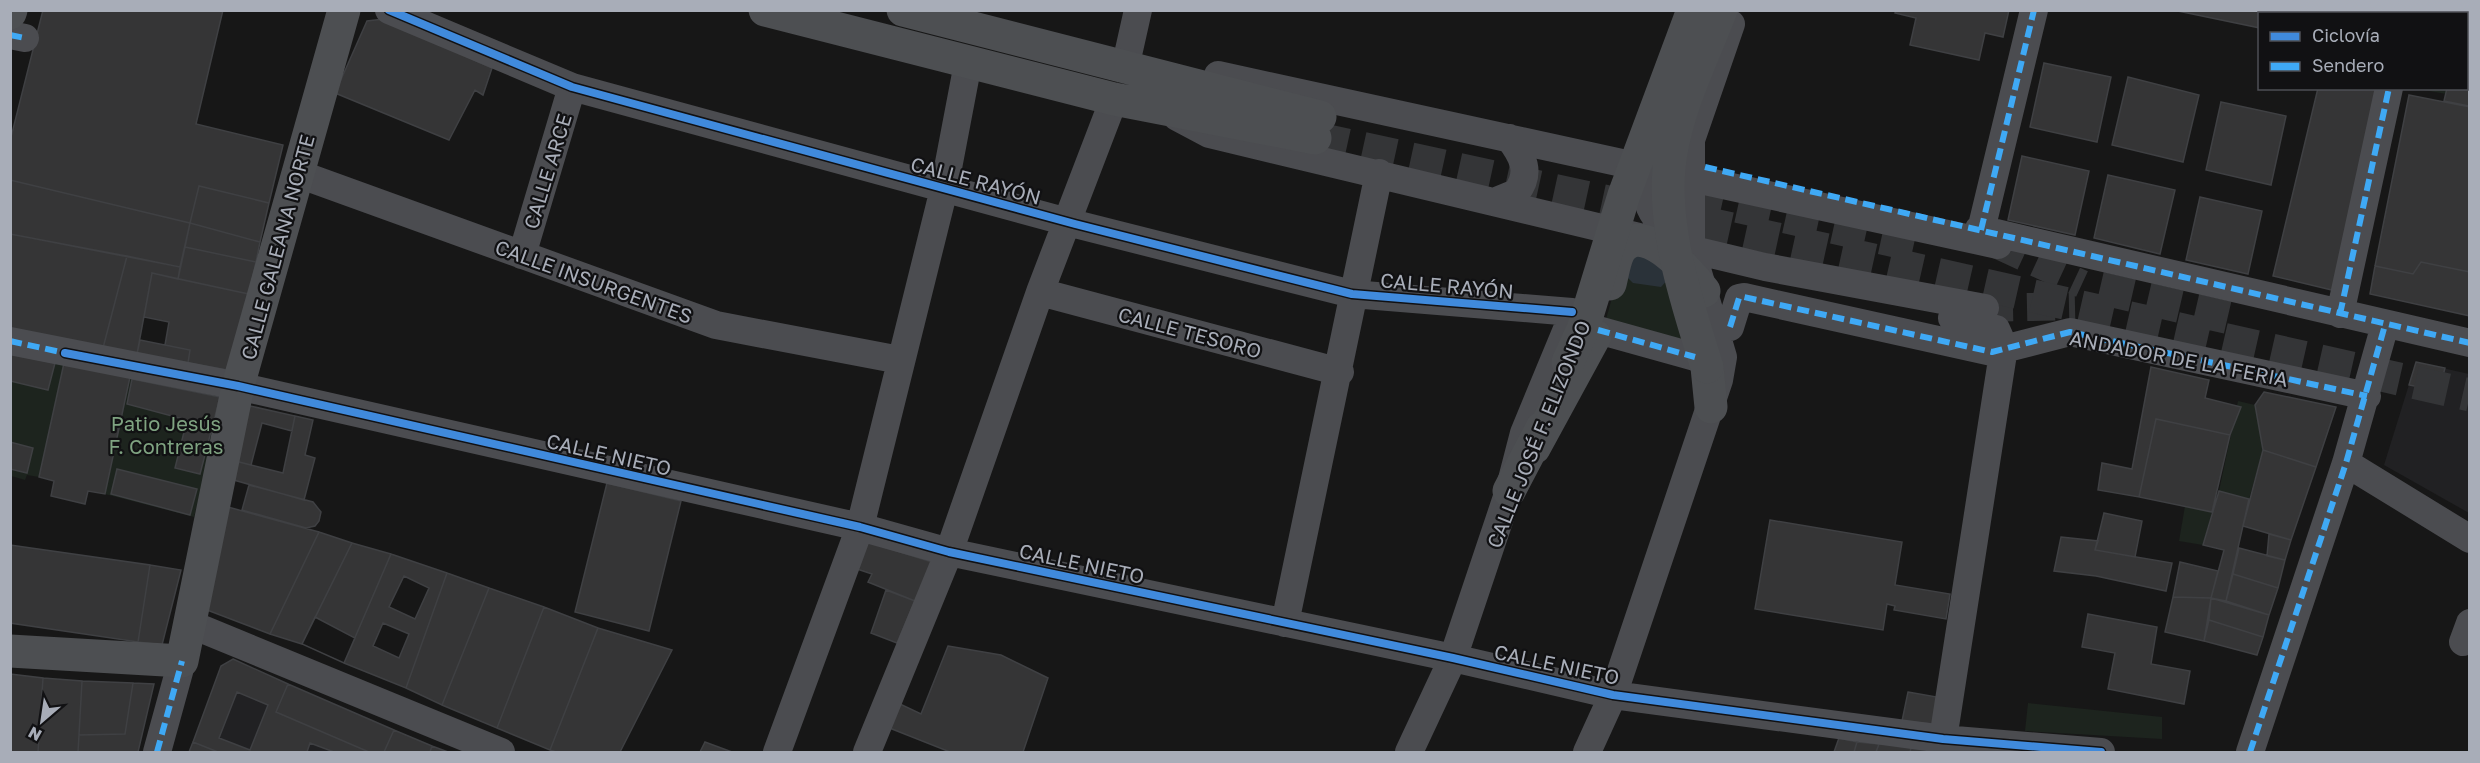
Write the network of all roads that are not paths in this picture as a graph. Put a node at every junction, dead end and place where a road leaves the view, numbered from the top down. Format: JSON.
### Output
{"nodes":[{"id":1,"x":344,"y":10,"type":"edge"},
{"id":2,"x":388,"y":10,"type":"edge"},
{"id":3,"x":765,"y":10,"type":"edge"},
{"id":4,"x":903,"y":10,"type":"edge"},
{"id":5,"x":1138,"y":10,"type":"edge"},
{"id":6,"x":1681,"y":10,"type":"edge"},
{"id":7,"x":1693,"y":10,"type":"edge"},
{"id":8,"x":1721,"y":10,"type":"edge"},
{"id":9,"x":1736,"y":10,"type":"edge"},
{"id":10,"x":2034,"y":10,"type":"edge"},
{"id":11,"x":968,"y":20,"type":"edge"},
{"id":12,"x":968,"y":63,"type":"junction"},
{"id":13,"x":1125,"y":68,"type":"junction"},
{"id":14,"x":1655,"y":74,"type":"junction"},
{"id":15,"x":572,"y":87,"type":"junction"},
{"id":16,"x":2389,"y":90,"type":"edge"},
{"id":17,"x":1164,"y":94,"type":"junction"},
{"id":18,"x":1114,"y":99,"type":"junction"},
{"id":19,"x":1318,"y":128,"type":"tunnel mouth"},
{"id":20,"x":1509,"y":138,"type":"junction"},
{"id":21,"x":1620,"y":163,"type":"junction"},
{"id":22,"x":1649,"y":168,"type":"junction"},
{"id":23,"x":296,"y":173,"type":"junction"},
{"id":24,"x":1380,"y":173,"type":"junction"},
{"id":25,"x":1699,"y":176,"type":"junction"},
{"id":26,"x":944,"y":189,"type":"junction"},
{"id":27,"x":1494,"y":202,"type":"junction"},
{"id":28,"x":1649,"y":211,"type":"junction"},
{"id":29,"x":1068,"y":221,"type":"junction"},
{"id":30,"x":1600,"y":226,"type":"junction"},
{"id":31,"x":1990,"y":238,"type":"junction"},
{"id":32,"x":1691,"y":249,"type":"junction"},
{"id":33,"x":522,"y":255,"type":"junction"},
{"id":34,"x":1728,"y":257,"type":"junction"},
{"id":35,"x":1765,"y":267,"type":"junction"},
{"id":36,"x":1704,"y":291,"type":"junction"},
{"id":37,"x":1040,"y":292,"type":"junction"},
{"id":38,"x":1353,"y":294,"type":"junction"},
{"id":39,"x":1985,"y":308,"type":"tunnel mouth"},
{"id":40,"x":2340,"y":314,"type":"junction"},
{"id":41,"x":1585,"y":321,"type":"junction"},
{"id":42,"x":2385,"y":325,"type":"junction"},
{"id":43,"x":1730,"y":327,"type":"dead end"},
{"id":44,"x":10,"y":341,"type":"edge"},
{"id":45,"x":2469,"y":343,"type":"edge"},
{"id":46,"x":2004,"y":347,"type":"junction"},
{"id":47,"x":900,"y":360,"type":"junction"},
{"id":48,"x":1701,"y":362,"type":"junction"},
{"id":49,"x":1340,"y":372,"type":"junction"},
{"id":50,"x":238,"y":386,"type":"junction"},
{"id":51,"x":2367,"y":396,"type":"junction"},
{"id":52,"x":1712,"y":407,"type":"junction"},
{"id":53,"x":1534,"y":448,"type":"junction"},
{"id":54,"x":2346,"y":463,"type":"junction"},
{"id":55,"x":1509,"y":492,"type":"junction"},
{"id":56,"x":860,"y":528,"type":"junction"},
{"id":57,"x":2469,"y":538,"type":"edge"},
{"id":58,"x":949,"y":552,"type":"junction"},
{"id":59,"x":1285,"y":623,"type":"junction"},
{"id":60,"x":190,"y":624,"type":"junction"},
{"id":61,"x":10,"y":651,"type":"edge"},
{"id":62,"x":1453,"y":658,"type":"junction"},
{"id":63,"x":182,"y":661,"type":"junction"},
{"id":64,"x":1613,"y":694,"type":"junction"},
{"id":65,"x":1943,"y":739,"type":"junction"},
{"id":66,"x":158,"y":753,"type":"edge"},
{"id":67,"x":501,"y":753,"type":"edge"},
{"id":68,"x":777,"y":753,"type":"edge"},
{"id":69,"x":867,"y":753,"type":"edge"},
{"id":70,"x":1410,"y":753,"type":"edge"},
{"id":71,"x":1587,"y":753,"type":"edge"},
{"id":72,"x":2101,"y":753,"type":"edge"},
{"id":73,"x":2250,"y":753,"type":"edge"}],
"edges":[{"from":1,"to":23,"type":"main road","name":"CALLE GALEANA NORTE"},
{"from":2,"to":15,"type":"street","name":"CALLE RAYÓN"},
{"from":3,"to":12,"type":"main road"},
{"from":4,"to":11,"type":"main road"},
{"from":5,"to":13,"type":"street"},
{"from":6,"to":14,"type":"street"},
{"from":7,"to":53,"type":"main road","name":"CALLE JOSÉ F. ELIZONDO","bridge":true},
{"from":8,"to":48,"type":"main road","bridge":true},
{"from":9,"to":25,"type":"street"},
{"from":10,"to":31,"type":"street"},
{"from":11,"to":13,"type":"main road"},
{"from":12,"to":18,"type":"main road"},
{"from":12,"to":26,"type":"street"},
{"from":13,"to":17,"type":"main road"},
{"from":14,"to":21,"type":"street"},
{"from":14,"to":22,"type":"street"},
{"from":15,"to":26,"type":"street","name":"CALLE RAYÓN"},
{"from":15,"to":33,"type":"street","name":"CALLE ARCE"},
{"from":16,"to":40,"type":"street"},
{"from":17,"to":18,"type":"main road"},
{"from":17,"to":19,"type":"main road"},
{"from":17,"to":20,"type":"street"},
{"from":17,"to":24,"type":"street"},
{"from":18,"to":29,"type":"street"},
{"from":20,"to":21,"type":"street"},
{"from":20,"to":27,"type":"street"},
{"from":21,"to":22,"type":"street"},
{"from":21,"to":30,"type":"street"},
{"from":22,"to":25,"type":"street"},
{"from":22,"to":28,"type":"street"},
{"from":23,"to":33,"type":"street","name":"CALLE INSURGENTES"},
{"from":23,"to":50,"type":"main road","name":"CALLE GALEANA NORTE"},
{"from":24,"to":27,"type":"street"},
{"from":24,"to":38,"type":"street"},
{"from":25,"to":28,"type":"street"},
{"from":25,"to":31,"type":"street"},
{"from":25,"to":32,"type":"street"},
{"from":26,"to":29,"type":"street","name":"CALLE RAYÓN"},
{"from":26,"to":47,"type":"street"},
{"from":27,"to":30,"type":"street"},
{"from":28,"to":30,"type":"street"},
{"from":28,"to":32,"type":"street"},
{"from":29,"to":37,"type":"street"},
{"from":29,"to":38,"type":"street","name":"CALLE RAYÓN"},
{"from":30,"to":32,"type":"street"},
{"from":30,"to":41,"type":"street"},
{"from":31,"to":40,"type":"street"},
{"from":32,"to":34,"type":"street"},
{"from":32,"to":36,"type":"street"},
{"from":33,"to":47,"type":"street","name":"CALLE INSURGENTES"},
{"from":34,"to":35,"type":"street"},
{"from":34,"to":36,"type":"street"},
{"from":35,"to":39,"type":"street"},
{"from":35,"to":46,"type":"street"},
{"from":36,"to":41,"type":"main road"},
{"from":36,"to":52,"type":"street"},
{"from":37,"to":49,"type":"street","name":"CALLE TESORO"},
{"from":37,"to":58,"type":"street"},
{"from":38,"to":41,"type":"street","name":"CALLE RAYÓN"},
{"from":38,"to":49,"type":"street"},
{"from":40,"to":42,"type":"street"},
{"from":41,"to":48,"type":"street"},
{"from":41,"to":53,"type":"main road"},
{"from":41,"to":55,"type":"street"},
{"from":42,"to":45,"type":"street"},
{"from":42,"to":51,"type":"street"},
{"from":43,"to":46,"type":"street","name":"ANDADOR DE LA FERIA"},
{"from":44,"to":50,"type":"street","name":"CALLE NIETO"},
{"from":46,"to":51,"type":"street","name":"ANDADOR DE LA FERIA"},
{"from":46,"to":65,"type":"street"},
{"from":47,"to":56,"type":"street"},
{"from":48,"to":52,"type":"main road"},
{"from":49,"to":59,"type":"street"},
{"from":50,"to":56,"type":"street","name":"CALLE NIETO"},
{"from":50,"to":60,"type":"main road","name":"CALLE GALEANA NORTE"},
{"from":51,"to":54,"type":"street"},
{"from":52,"to":64,"type":"street"},
{"from":53,"to":55,"type":"main road","name":"CALLE JOSÉ F. ELIZONDO"},
{"from":54,"to":57,"type":"street"},
{"from":54,"to":73,"type":"street"},
{"from":55,"to":62,"type":"street","name":"CALLE JOSÉ F. ELIZONDO"},
{"from":56,"to":58,"type":"street","name":"CALLE NIETO"},
{"from":56,"to":68,"type":"street"},
{"from":58,"to":59,"type":"street","name":"CALLE NIETO"},
{"from":58,"to":69,"type":"street"},
{"from":59,"to":62,"type":"street","name":"CALLE NIETO"},
{"from":60,"to":63,"type":"main road","name":"CALLE GALEANA NORTE"},
{"from":60,"to":67,"type":"street"},
{"from":61,"to":63,"type":"main road"},
{"from":62,"to":64,"type":"street","name":"CALLE NIETO"},
{"from":62,"to":70,"type":"street","name":"CALLE JOSÉ F. ELIZONDO"},
{"from":63,"to":66,"type":"street"},
{"from":64,"to":65,"type":"street","name":"CALLE NIETO"},
{"from":64,"to":71,"type":"street"},
{"from":65,"to":72,"type":"street","name":"CALLE NIETO"}]}
